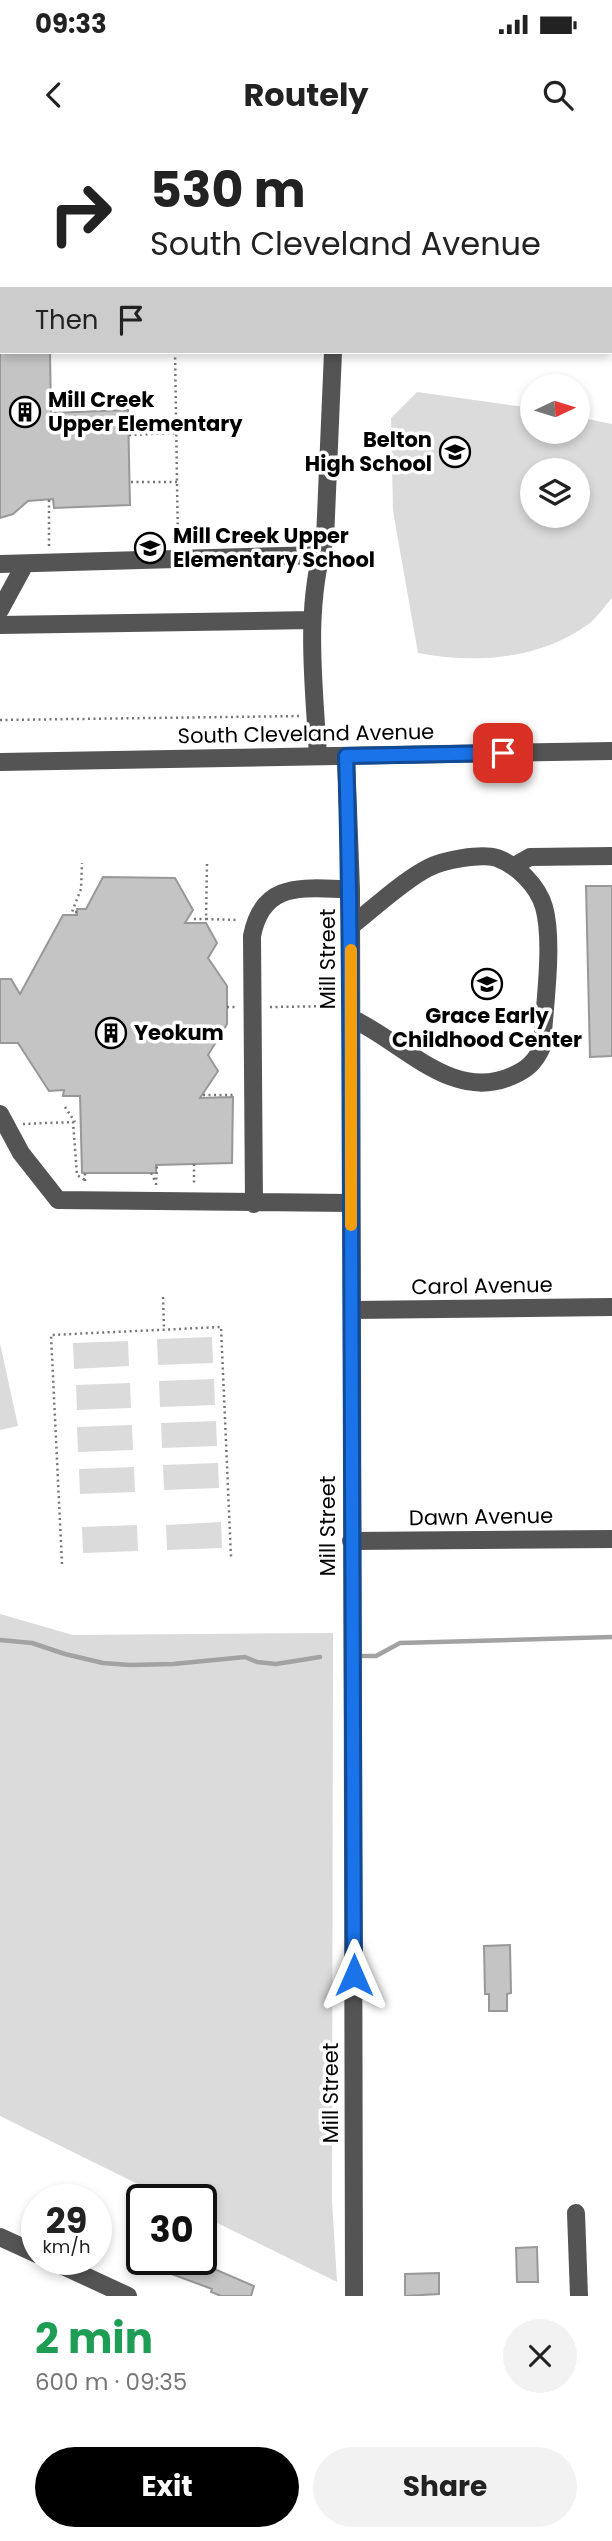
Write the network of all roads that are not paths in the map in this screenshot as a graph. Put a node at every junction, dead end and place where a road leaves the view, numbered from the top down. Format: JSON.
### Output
{"nodes":[{"id":1,"x":333,"y":354,"type":"edge"},
{"id":2,"x":320,"y":555,"type":"junction"},
{"id":3,"x":25,"y":564,"type":"junction"},
{"id":4,"x":0,"y":565,"type":"edge"},
{"id":5,"x":0,"y":610,"type":"edge"},
{"id":6,"x":311,"y":620,"type":"junction"},
{"id":7,"x":0,"y":625,"type":"edge"},
{"id":8,"x":612,"y":751,"type":"edge"},
{"id":9,"x":346,"y":756,"type":"junction"},
{"id":10,"x":318,"y":757,"type":"junction"},
{"id":11,"x":0,"y":762,"type":"edge"},
{"id":12,"x":612,"y":856,"type":"edge"},
{"id":13,"x":514,"y":866,"type":"junction"},
{"id":14,"x":351,"y":889,"type":"junction"},
{"id":15,"x":351,"y":926,"type":"junction"},
{"id":16,"x":351,"y":1018,"type":"junction"},
{"id":17,"x":0,"y":1114,"type":"edge"},
{"id":18,"x":351,"y":1203,"type":"junction"},
{"id":19,"x":254,"y":1204,"type":"junction"},
{"id":20,"x":612,"y":1307,"type":"edge"},
{"id":21,"x":353,"y":1310,"type":"junction"},
{"id":22,"x":612,"y":1539,"type":"edge"},
{"id":23,"x":351,"y":1542,"type":"junction"},
{"id":24,"x":576,"y":2213,"type":"dead end"},
{"id":25,"x":0,"y":2237,"type":"edge"},
{"id":26,"x":21,"y":2247,"type":"edge"},
{"id":27,"x":83,"y":2275,"type":"edge"},
{"id":28,"x":128,"y":2296,"type":"edge"},
{"id":29,"x":354,"y":2296,"type":"edge"},
{"id":30,"x":579,"y":2296,"type":"edge"}],
"edges":[{"from":1,"to":2,"type":"street"},
{"from":2,"to":3,"type":"street"},
{"from":2,"to":6,"type":"street"},
{"from":3,"to":4,"type":"street"},
{"from":3,"to":5,"type":"street"},
{"from":6,"to":7,"type":"street"},
{"from":6,"to":10,"type":"street"},
{"from":8,"to":9,"type":"street","name":"South Cleveland Avenue"},
{"from":9,"to":10,"type":"street","name":"South Cleveland Avenue"},
{"from":9,"to":14,"type":"street","name":"Mill Street"},
{"from":10,"to":11,"type":"street","name":"South Cleveland Avenue"},
{"from":12,"to":13,"type":"street"},
{"from":13,"to":15,"type":"street"},
{"from":13,"to":16,"type":"street"},
{"from":14,"to":15,"type":"street","name":"Mill Street"},
{"from":14,"to":19,"type":"street"},
{"from":15,"to":16,"type":"street","name":"Mill Street"},
{"from":16,"to":18,"type":"street","name":"Mill Street"},
{"from":17,"to":19,"type":"street"},
{"from":18,"to":19,"type":"street"},
{"from":18,"to":21,"type":"street","name":"Mill Street"},
{"from":20,"to":21,"type":"street","name":"Carol Avenue"},
{"from":21,"to":23,"type":"street","name":"Mill Street"},
{"from":22,"to":23,"type":"street","name":"Dawn Avenue"},
{"from":23,"to":29,"type":"street","name":"Mill Street"},
{"from":24,"to":30,"type":"street"},
{"from":25,"to":26,"type":"street"},
{"from":27,"to":28,"type":"street"}]}
